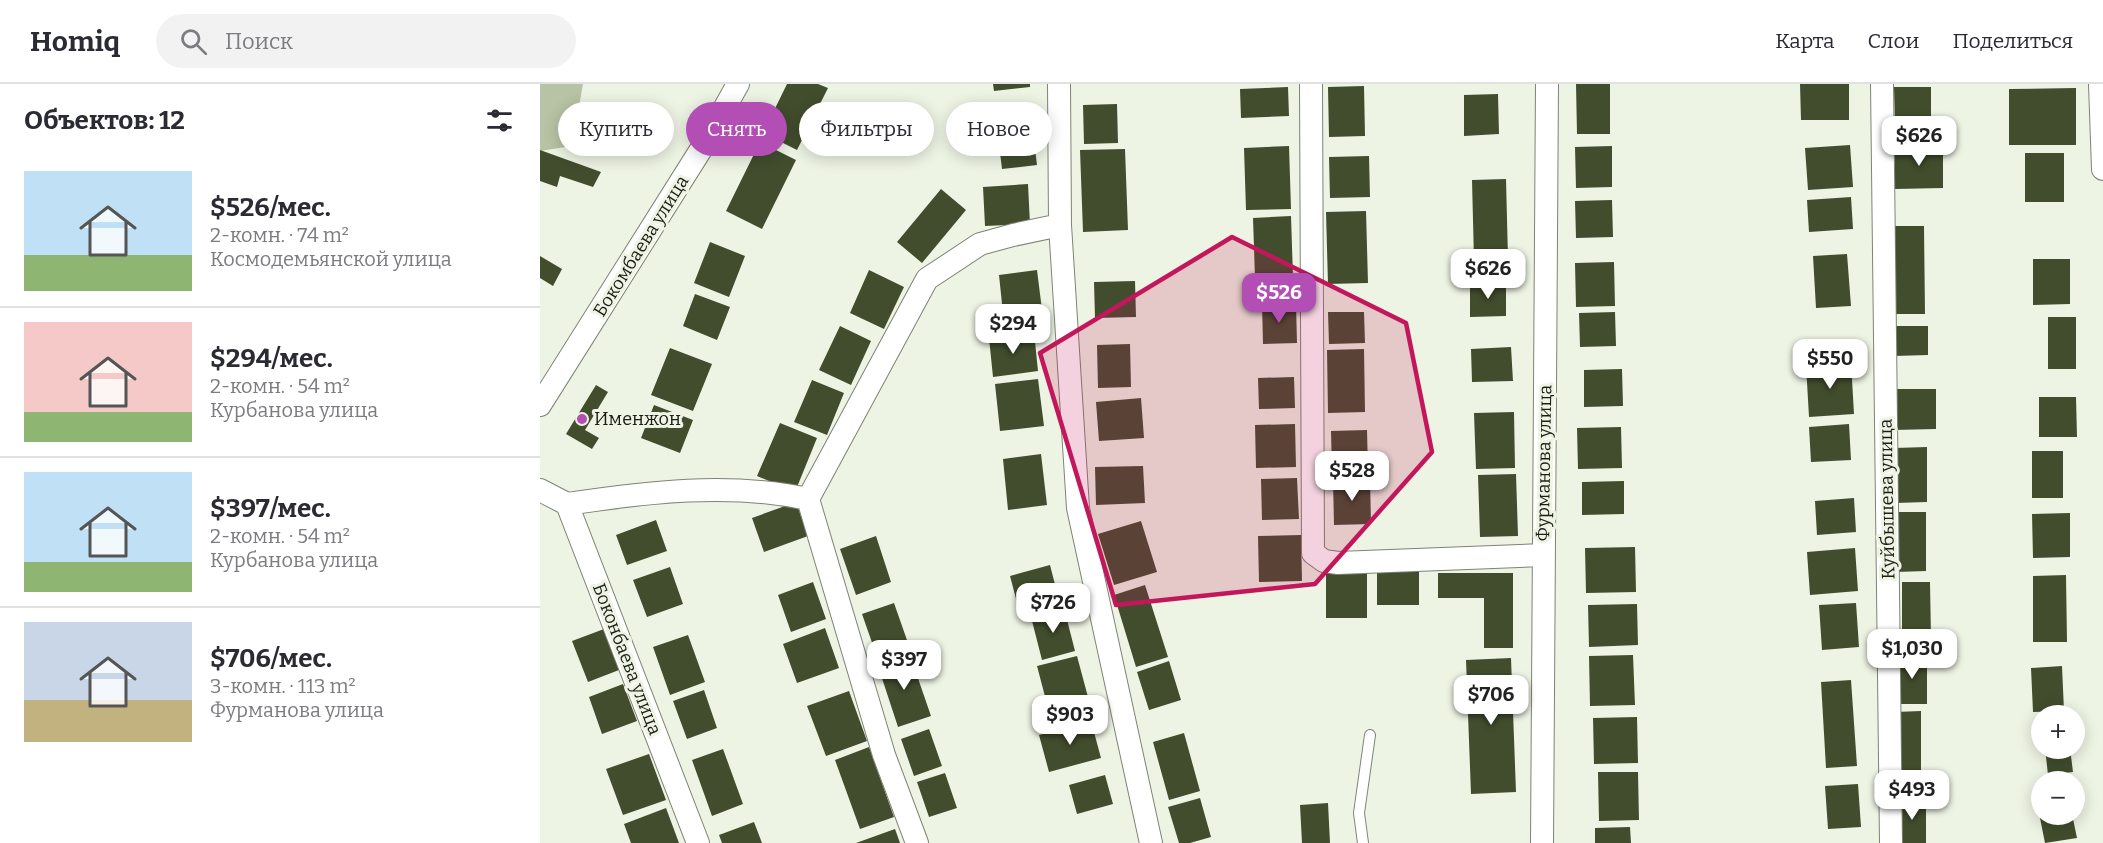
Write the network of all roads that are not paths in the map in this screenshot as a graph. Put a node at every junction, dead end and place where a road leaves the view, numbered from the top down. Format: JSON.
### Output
{"nodes":[{"id":1,"x":738,"y":84,"type":"edge"},
{"id":2,"x":1059,"y":84,"type":"edge"},
{"id":3,"x":1311,"y":84,"type":"edge"},
{"id":4,"x":1547,"y":84,"type":"edge"},
{"id":5,"x":1882,"y":84,"type":"edge"},
{"id":6,"x":2100,"y":84,"type":"edge"},
{"id":7,"x":2103,"y":169,"type":"edge"},
{"id":8,"x":1060,"y":225,"type":"junction"},
{"id":9,"x":540,"y":405,"type":"edge"},
{"id":10,"x":540,"y":490,"type":"edge"},
{"id":11,"x":808,"y":499,"type":"junction"},
{"id":12,"x":567,"y":504,"type":"junction"},
{"id":13,"x":1543,"y":555,"type":"junction"},
{"id":14,"x":1370,"y":735,"type":"dead end"},
{"id":15,"x":698,"y":843,"type":"edge"},
{"id":16,"x":917,"y":843,"type":"edge"},
{"id":17,"x":1151,"y":843,"type":"edge"},
{"id":18,"x":1363,"y":843,"type":"edge"},
{"id":19,"x":1542,"y":843,"type":"edge"},
{"id":20,"x":1891,"y":843,"type":"edge"}],
"edges":[{"from":1,"to":9,"type":"street","name":"Бокомбаева улица"},
{"from":2,"to":8,"type":"street"},
{"from":3,"to":13,"type":"street"},
{"from":4,"to":13,"type":"street","name":"Фурманова улица"},
{"from":5,"to":20,"type":"street","name":"Куйбышева улица"},
{"from":6,"to":7,"type":"street"},
{"from":8,"to":11,"type":"street"},
{"from":8,"to":17,"type":"street"},
{"from":10,"to":12,"type":"street"},
{"from":11,"to":12,"type":"street"},
{"from":11,"to":16,"type":"street"},
{"from":12,"to":15,"type":"street","name":"Боконбаева улица"},
{"from":13,"to":19,"type":"street","name":"Фурманова улица"},
{"from":14,"to":18,"type":"lane"}]}
